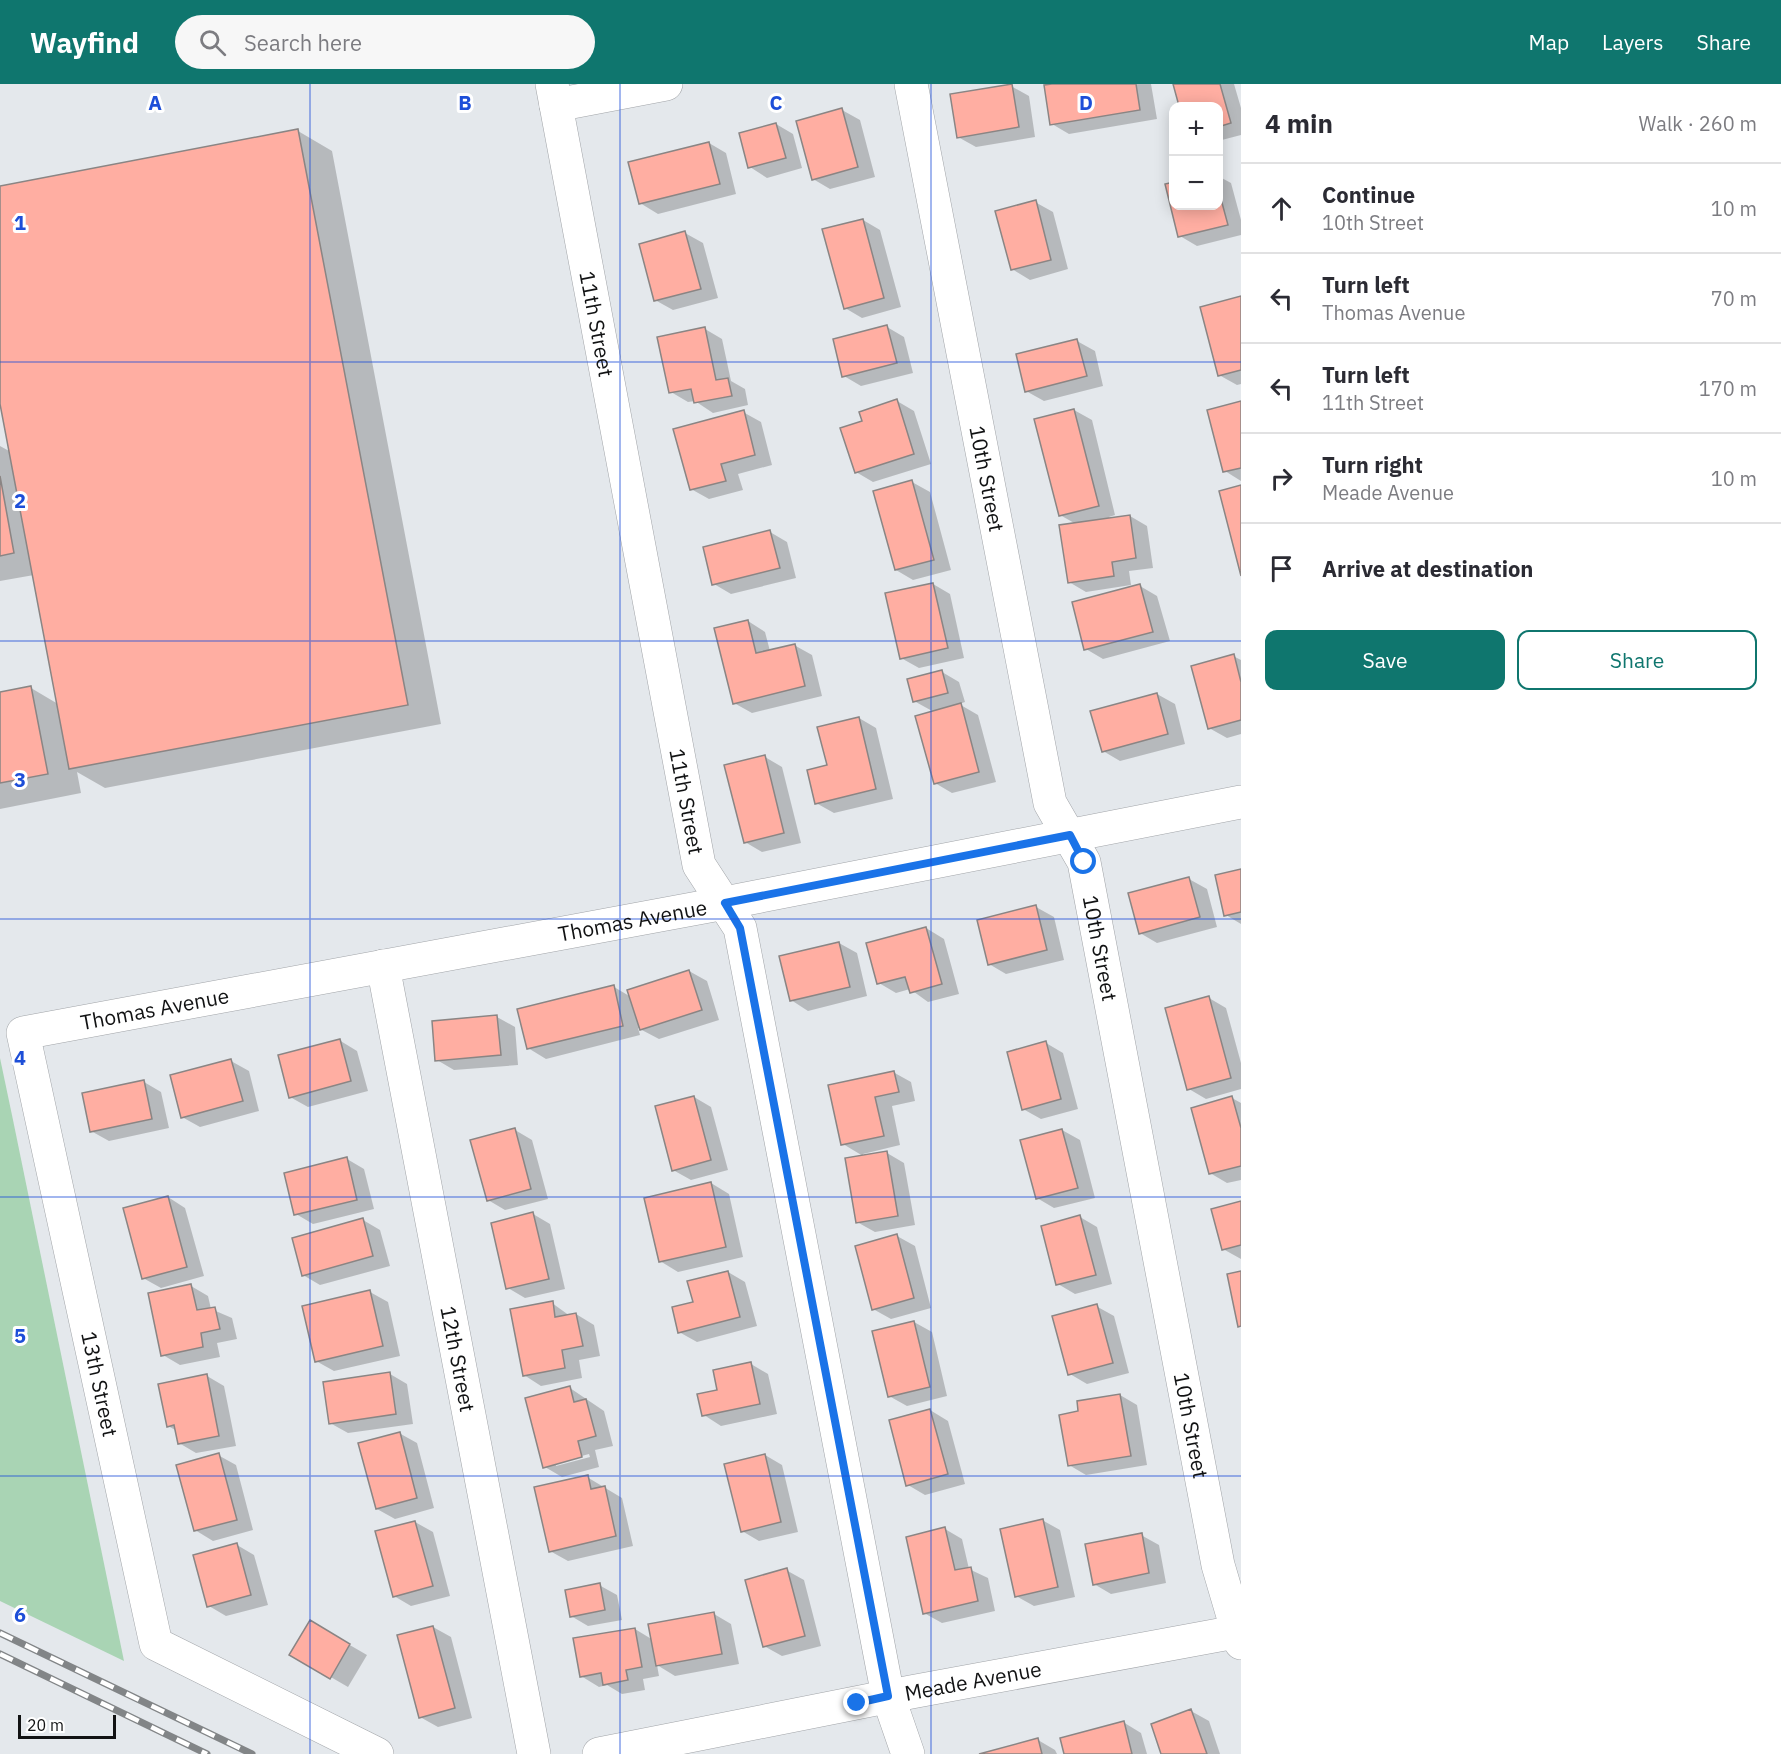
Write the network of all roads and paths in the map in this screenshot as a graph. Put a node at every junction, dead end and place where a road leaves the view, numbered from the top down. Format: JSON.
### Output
{"nodes":[{"id":1,"x":666,"y":84,"type":"edge"},
{"id":2,"x":911,"y":84,"type":"edge"},
{"id":3,"x":554,"y":94,"type":"edge"},
{"id":4,"x":1241,"y":802,"type":"edge"},
{"id":5,"x":1070,"y":835,"type":"junction"},
{"id":6,"x":725,"y":903,"type":"junction"},
{"id":7,"x":383,"y":966,"type":"junction"},
{"id":8,"x":23,"y":1033,"type":"joint"},
{"id":9,"x":1240,"y":1635,"type":"edge"},
{"id":10,"x":888,"y":1696,"type":"junction"},
{"id":11,"x":377,"y":1754,"type":"edge"},
{"id":12,"x":534,"y":1754,"type":"edge"},
{"id":13,"x":599,"y":1754,"type":"edge"},
{"id":14,"x":908,"y":1754,"type":"edge"}],
"edges":[{"from":1,"to":3,"type":"street"},
{"from":2,"to":5,"type":"street","name":"10th Street"},
{"from":3,"to":6,"type":"street","name":"11th Street"},
{"from":4,"to":5,"type":"street","name":"Thomas Avenue"},
{"from":5,"to":6,"type":"street","name":"Thomas Avenue"},
{"from":5,"to":9,"type":"street","name":"10th Street"},
{"from":6,"to":7,"type":"street","name":"Thomas Avenue"},
{"from":6,"to":10,"type":"street","name":"11th Street"},
{"from":7,"to":8,"type":"street","name":"Thomas Avenue"},
{"from":7,"to":12,"type":"street","name":"12th Street"},
{"from":8,"to":11,"type":"street","name":"13th Street"},
{"from":9,"to":10,"type":"street","name":"Meade Avenue"},
{"from":10,"to":13,"type":"street","name":"Meade Avenue"},
{"from":10,"to":14,"type":"street","name":"11th Street"}]}
